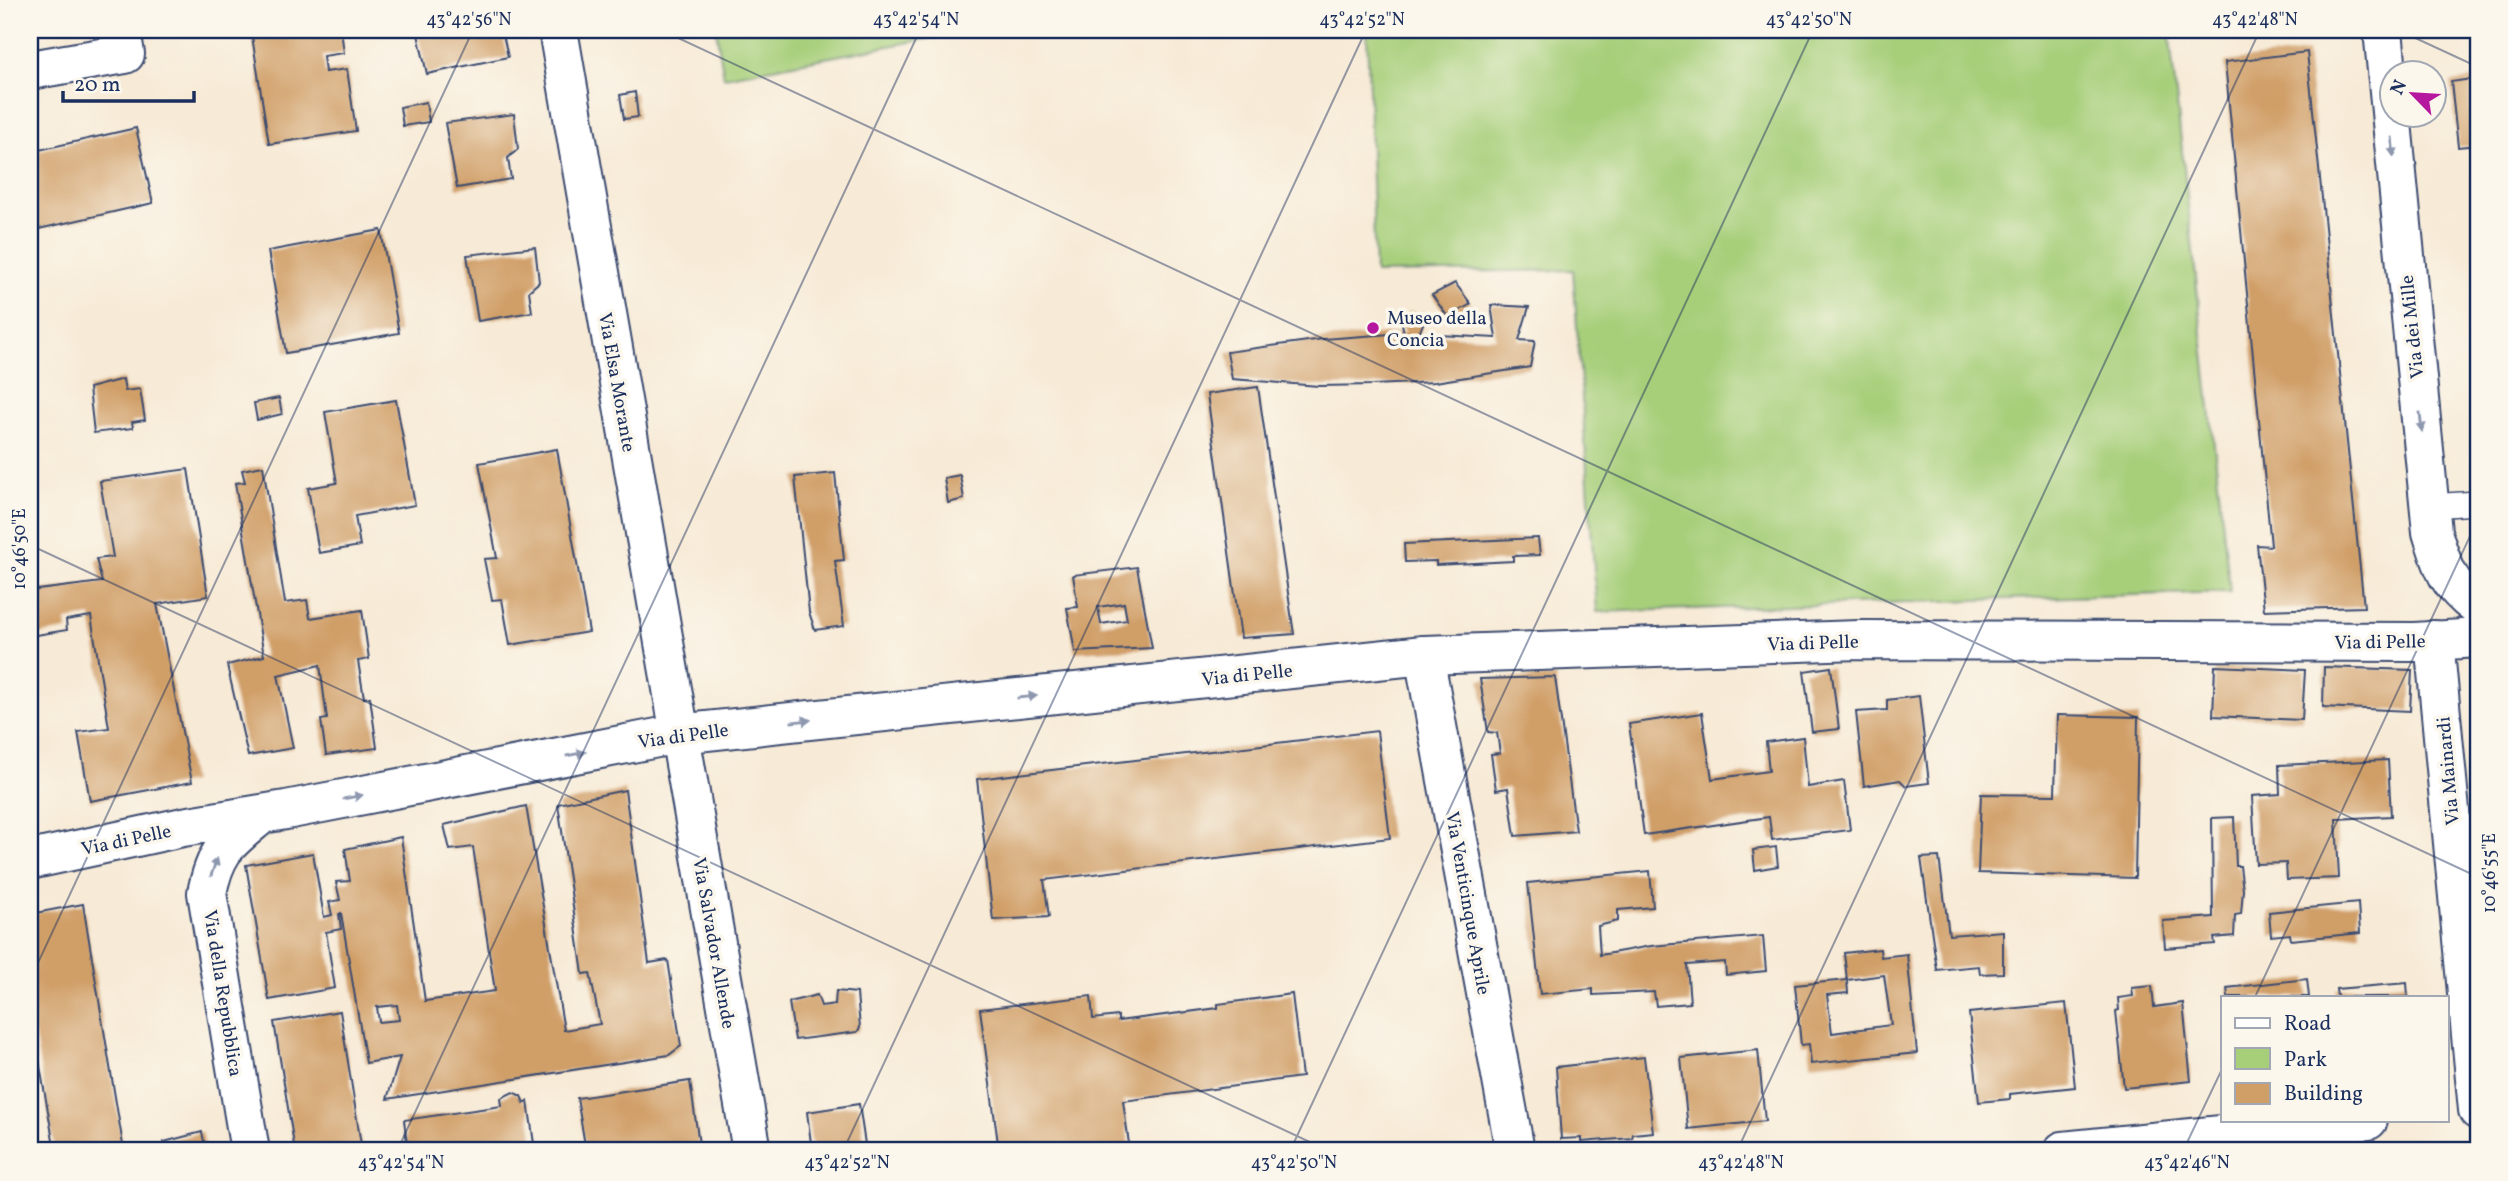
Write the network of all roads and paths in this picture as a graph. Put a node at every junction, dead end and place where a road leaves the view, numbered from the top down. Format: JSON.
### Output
{"nodes":[{"id":1,"x":121,"y":30,"type":"edge"},
{"id":2,"x":558,"y":30,"type":"edge"},
{"id":3,"x":2383,"y":30,"type":"edge"},
{"id":4,"x":30,"y":69,"type":"edge"},
{"id":5,"x":2478,"y":503,"type":"edge"},
{"id":6,"x":2429,"y":506,"type":"junction"},
{"id":7,"x":2478,"y":607,"type":"edge"},
{"id":8,"x":2478,"y":638,"type":"edge"},
{"id":9,"x":2434,"y":640,"type":"junction"},
{"id":10,"x":1424,"y":655,"type":"junction"},
{"id":11,"x":678,"y":734,"type":"junction"},
{"id":12,"x":274,"y":812,"type":"junction"},
{"id":13,"x":30,"y":860,"type":"edge"},
{"id":14,"x":2478,"y":1109,"type":"edge"},
{"id":15,"x":2448,"y":1112,"type":"edge"},
{"id":16,"x":2348,"y":1122,"type":"edge"},
{"id":17,"x":250,"y":1151,"type":"edge"},
{"id":18,"x":752,"y":1151,"type":"edge"},
{"id":19,"x":1515,"y":1151,"type":"edge"},
{"id":20,"x":2063,"y":1151,"type":"edge"}],
"edges":[{"from":1,"to":4,"type":"street"},
{"from":2,"to":11,"type":"street","name":"Via Elsa Morante"},
{"from":3,"to":6,"type":"street","name":"Via dei Mille","one_way":true},
{"from":5,"to":6,"type":"lane"},
{"from":6,"to":7,"type":"street","name":"Via dei Mille"},
{"from":8,"to":9,"type":"street","name":"Via di Pelle"},
{"from":9,"to":10,"type":"street","name":"Via di Pelle"},
{"from":9,"to":14,"type":"street","name":"Via Mainardi"},
{"from":11,"to":10,"type":"street","name":"Via di Pelle","one_way":true},
{"from":10,"to":19,"type":"street","name":"Via Venticinque Aprile"},
{"from":12,"to":11,"type":"street","name":"Via di Pelle","one_way":true},
{"from":11,"to":18,"type":"street","name":"Via Salvador Allende"},
{"from":12,"to":13,"type":"street","name":"Via di Pelle"},
{"from":17,"to":12,"type":"street","name":"Via della Repubblica","one_way":true},
{"from":14,"to":15,"type":"street"},
{"from":16,"to":20,"type":"street"}]}
